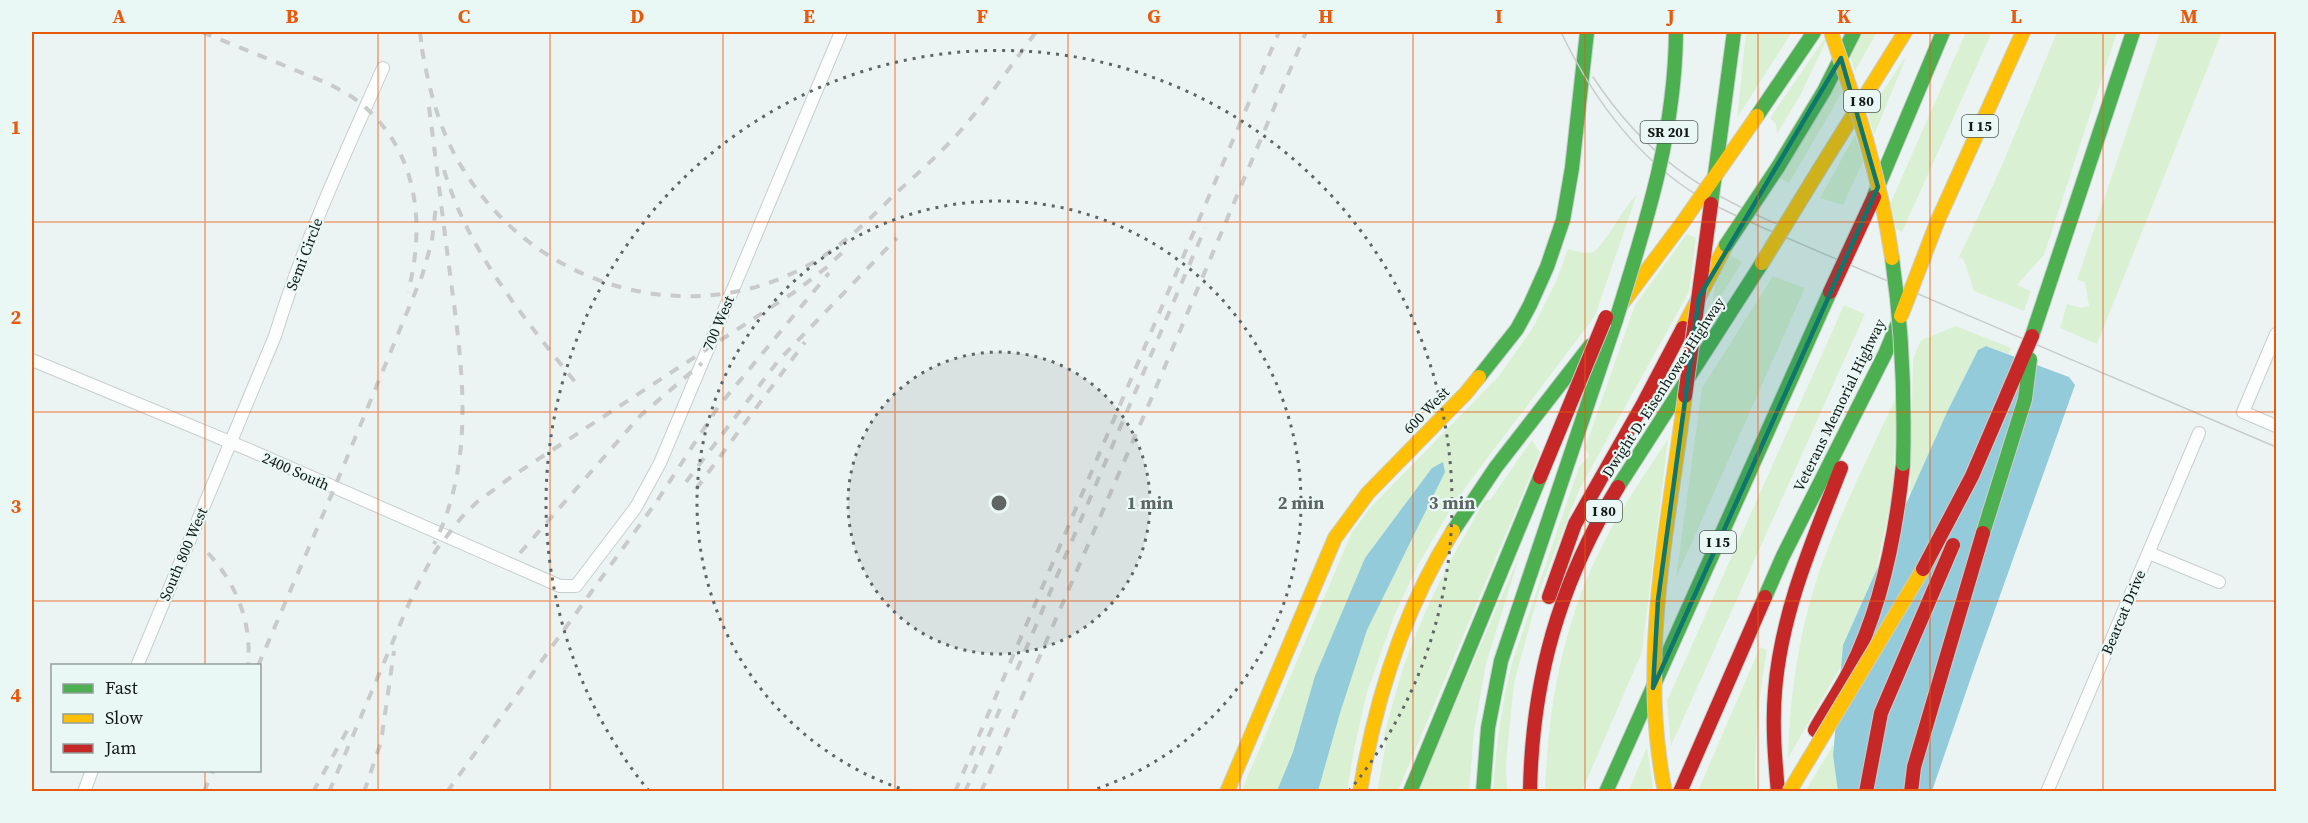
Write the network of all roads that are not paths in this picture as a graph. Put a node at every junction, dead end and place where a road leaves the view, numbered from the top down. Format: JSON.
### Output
{"nodes":[{"id":1,"x":841,"y":32,"type":"edge"},
{"id":2,"x":1587,"y":32,"type":"edge"},
{"id":3,"x":1676,"y":32,"type":"edge"},
{"id":4,"x":1734,"y":32,"type":"edge"},
{"id":5,"x":1814,"y":32,"type":"edge"},
{"id":6,"x":1831,"y":32,"type":"edge"},
{"id":7,"x":1854,"y":32,"type":"edge"},
{"id":8,"x":1905,"y":32,"type":"edge"},
{"id":9,"x":1943,"y":32,"type":"edge"},
{"id":10,"x":2023,"y":32,"type":"edge"},
{"id":11,"x":2133,"y":32,"type":"edge"},
{"id":12,"x":383,"y":68,"type":"dead end"},
{"id":13,"x":1644,"y":229,"type":"junction"},
{"id":14,"x":2277,"y":334,"type":"edge"},
{"id":15,"x":2032,"y":336,"type":"junction"},
{"id":16,"x":1885,"y":354,"type":"junction"},
{"id":17,"x":32,"y":360,"type":"edge"},
{"id":18,"x":2277,"y":426,"type":"edge"},
{"id":19,"x":2199,"y":433,"type":"dead end"},
{"id":20,"x":230,"y":443,"type":"junction"},
{"id":21,"x":2149,"y":553,"type":"junction"},
{"id":22,"x":2219,"y":582,"type":"dead end"},
{"id":23,"x":560,"y":586,"type":"joint"},
{"id":24,"x":138,"y":664,"type":"edge"},
{"id":25,"x":1535,"y":709,"type":"junction"},
{"id":26,"x":92,"y":772,"type":"edge"},
{"id":27,"x":84,"y":792,"type":"edge"},
{"id":28,"x":1227,"y":792,"type":"edge"},
{"id":29,"x":1360,"y":792,"type":"edge"},
{"id":30,"x":1410,"y":792,"type":"edge"},
{"id":31,"x":1483,"y":792,"type":"edge"},
{"id":32,"x":1530,"y":792,"type":"edge"},
{"id":33,"x":1606,"y":792,"type":"edge"},
{"id":34,"x":1665,"y":792,"type":"edge"},
{"id":35,"x":1680,"y":792,"type":"edge"},
{"id":36,"x":1779,"y":792,"type":"edge"},
{"id":37,"x":1789,"y":792,"type":"edge"},
{"id":38,"x":1866,"y":792,"type":"edge"},
{"id":39,"x":1911,"y":792,"type":"edge"},
{"id":40,"x":2047,"y":792,"type":"edge"}],
"edges":[{"from":1,"to":23,"type":"street","name":"700 West"},
{"from":2,"to":28,"type":"main road","name":"600 West"},
{"from":3,"to":13,"type":"main road","number":"SR 201","bridge":true},
{"from":4,"to":34,"type":"main road","bridge":true},
{"from":5,"to":29,"type":"main road","bridge":true},
{"from":6,"to":36,"type":"main road","bridge":true},
{"from":7,"to":25,"type":"main road","bridge":true},
{"from":8,"to":25,"type":"main road","name":"Dwight D. Eisenhower Highway","number":"I 80","bridge":true},
{"from":9,"to":33,"type":"main road","number":"I 15","bridge":true},
{"from":10,"to":16,"type":"main road","name":"Veterans Memorial Highway","number":"I 15","bridge":true},
{"from":11,"to":15,"type":"main road"},
{"from":12,"to":20,"type":"street","name":"Semi Circle"},
{"from":13,"to":30,"type":"main road","bridge":true},
{"from":13,"to":31,"type":"main road","bridge":true},
{"from":14,"to":18,"type":"street"},
{"from":15,"to":37,"type":"main road","bridge":true},
{"from":15,"to":38,"type":"main road","bridge":true},
{"from":15,"to":39,"type":"main road","bridge":true},
{"from":16,"to":35,"type":"main road","name":"Veterans Memorial Highway","number":"I 15"},
{"from":16,"to":36,"type":"main road"},
{"from":17,"to":20,"type":"street","name":"2400 South"},
{"from":19,"to":21,"type":"street","name":"Bearcat Drive"},
{"from":20,"to":23,"type":"street","name":"2400 South"},
{"from":20,"to":24,"type":"street","name":"South 800 West"},
{"from":21,"to":22,"type":"street"},
{"from":21,"to":40,"type":"street","name":"Bearcat Drive"},
{"from":25,"to":32,"type":"main road","name":"Dwight D. Eisenhower Highway","number":"I 80"},
{"from":26,"to":27,"type":"street"}]}
